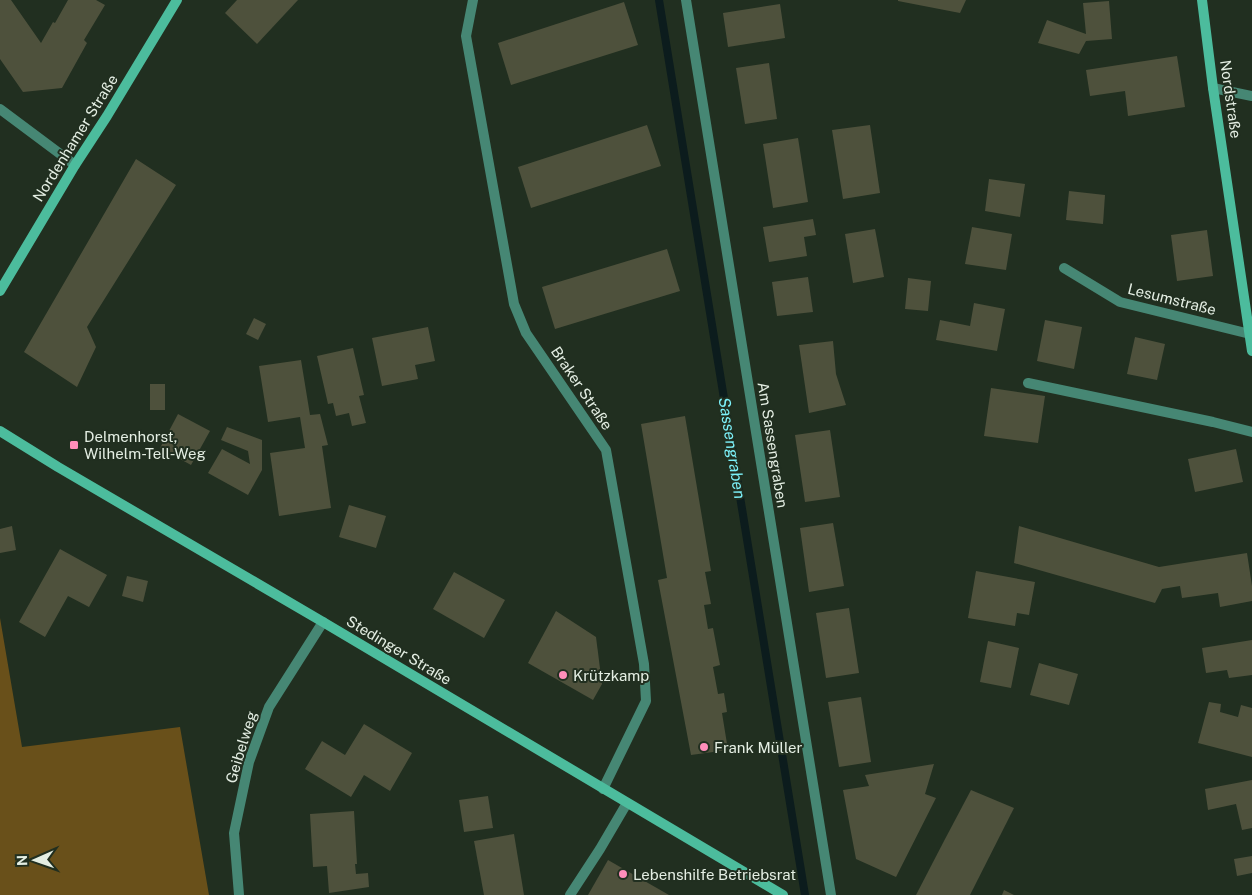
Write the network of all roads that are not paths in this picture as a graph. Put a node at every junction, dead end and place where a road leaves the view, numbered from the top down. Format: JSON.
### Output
{"nodes":[{"id":1,"x":177,"y":0,"type":"edge"},
{"id":2,"x":474,"y":0,"type":"edge"},
{"id":3,"x":686,"y":0,"type":"edge"},
{"id":4,"x":1202,"y":0,"type":"edge"},
{"id":5,"x":1214,"y":88,"type":"junction"},
{"id":6,"x":1252,"y":96,"type":"edge"},
{"id":7,"x":0,"y":110,"type":"edge"},
{"id":8,"x":75,"y":165,"type":"junction"},
{"id":9,"x":1064,"y":268,"type":"dead end"},
{"id":10,"x":0,"y":292,"type":"edge"},
{"id":11,"x":1250,"y":334,"type":"junction"},
{"id":12,"x":1252,"y":351,"type":"edge"},
{"id":13,"x":1028,"y":383,"type":"dead end"},
{"id":14,"x":0,"y":431,"type":"edge"},
{"id":15,"x":1252,"y":432,"type":"edge"},
{"id":16,"x":323,"y":622,"type":"junction"},
{"id":17,"x":604,"y":789,"type":"junction"},
{"id":18,"x":627,"y":803,"type":"junction"},
{"id":19,"x":769,"y":891,"type":"edge"},
{"id":20,"x":239,"y":895,"type":"edge"},
{"id":21,"x":570,"y":895,"type":"edge"},
{"id":22,"x":783,"y":895,"type":"edge"},
{"id":23,"x":831,"y":895,"type":"edge"}],
"edges":[{"from":1,"to":8,"type":"main road","name":"Nordenhamer Straße"},
{"from":2,"to":17,"type":"street","name":"Braker Straße"},
{"from":3,"to":23,"type":"street","name":"Am Sassengraben"},
{"from":4,"to":5,"type":"main road","name":"Nordstraße"},
{"from":5,"to":6,"type":"street"},
{"from":5,"to":11,"type":"main road","name":"Nordstraße"},
{"from":7,"to":8,"type":"street"},
{"from":8,"to":10,"type":"main road","name":"Nordenhamer Straße"},
{"from":9,"to":11,"type":"street","name":"Lesumstraße"},
{"from":11,"to":12,"type":"main road","name":"Nordstraße"},
{"from":13,"to":15,"type":"street"},
{"from":14,"to":16,"type":"main road","name":"Stedinger Straße"},
{"from":16,"to":17,"type":"main road","name":"Stedinger Straße"},
{"from":16,"to":20,"type":"street","name":"Geibelweg"},
{"from":17,"to":18,"type":"main road","name":"Stedinger Straße"},
{"from":18,"to":19,"type":"main road","name":"Stedinger Straße"},
{"from":18,"to":21,"type":"street"},
{"from":19,"to":22,"type":"main road","name":"Stedinger Straße"}]}
